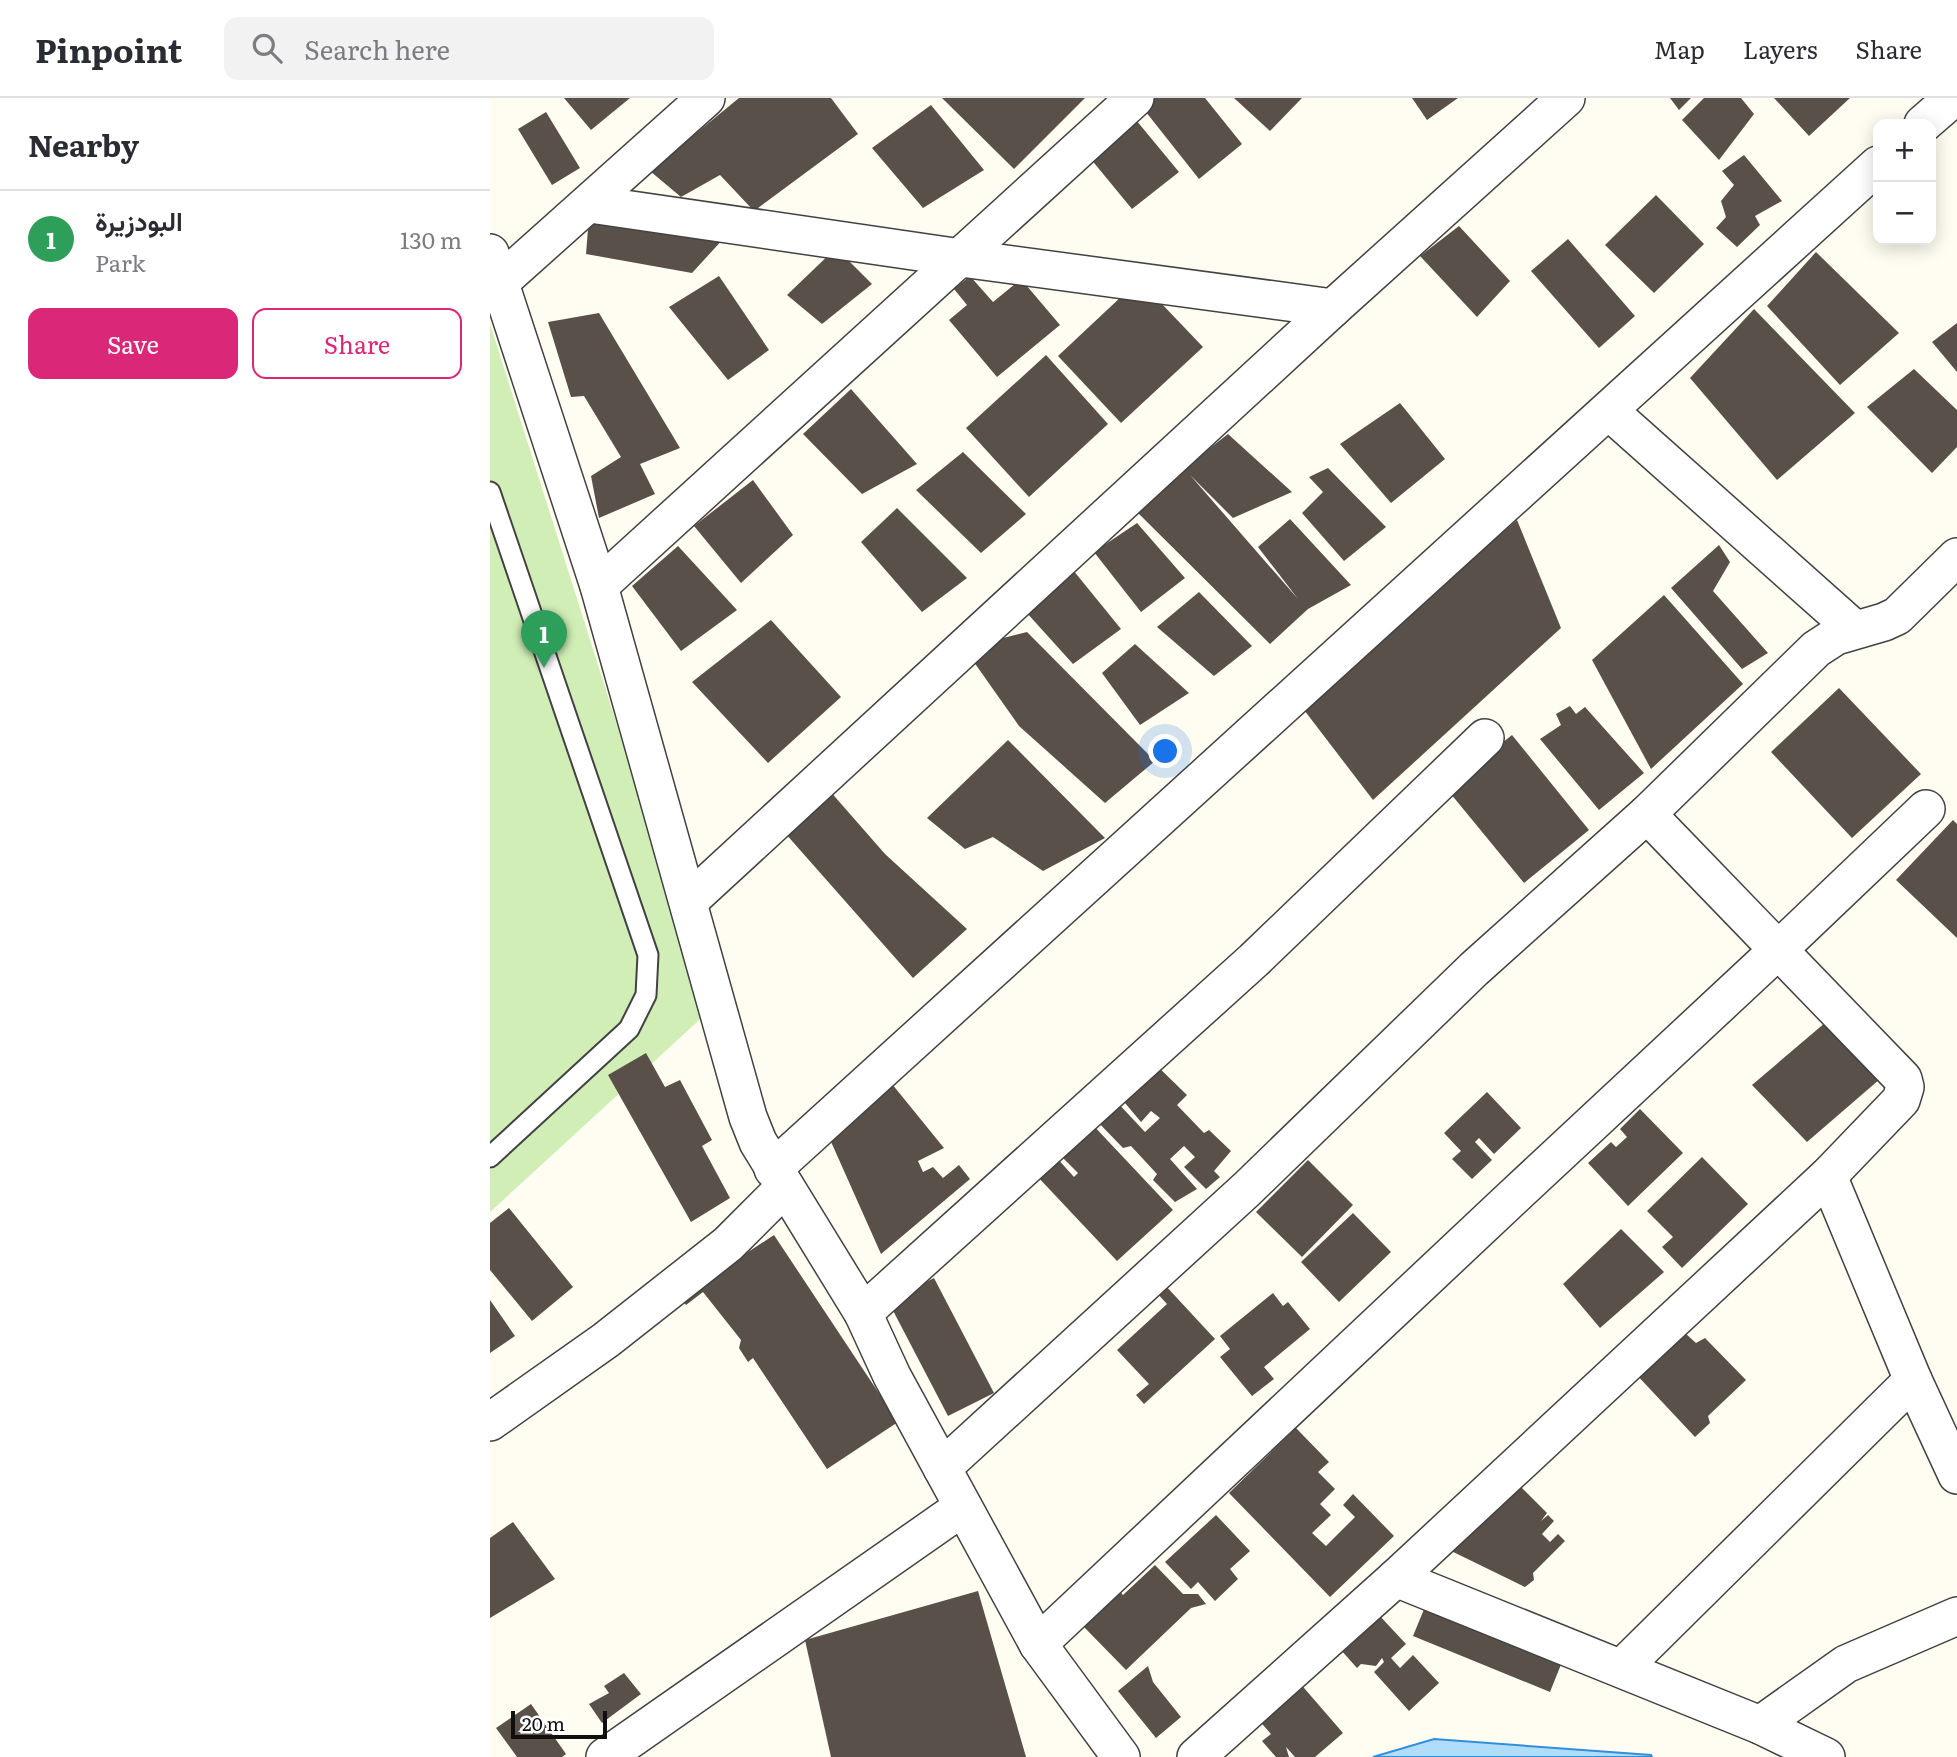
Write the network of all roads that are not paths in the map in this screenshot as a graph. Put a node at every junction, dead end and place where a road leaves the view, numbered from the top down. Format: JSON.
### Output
{"nodes":[{"id":1,"x":706,"y":98,"type":"edge"},
{"id":2,"x":1135,"y":98,"type":"edge"},
{"id":3,"x":1566,"y":98,"type":"edge"},
{"id":4,"x":1873,"y":170,"type":"edge"},
{"id":5,"x":590,"y":204,"type":"junction"},
{"id":6,"x":961,"y":258,"type":"junction"},
{"id":7,"x":494,"y":268,"type":"edge"},
{"id":8,"x":1333,"y":308,"type":"junction"},
{"id":9,"x":1609,"y":411,"type":"junction"},
{"id":10,"x":490,"y":492,"type":"edge"},
{"id":11,"x":1957,"y":557,"type":"edge"},
{"id":12,"x":599,"y":586,"type":"junction"},
{"id":13,"x":1854,"y":629,"type":"junction"},
{"id":14,"x":1485,"y":738,"type":"dead end"},
{"id":15,"x":1926,"y":809,"type":"dead end"},
{"id":16,"x":1647,"y":814,"type":"junction"},
{"id":17,"x":689,"y":901,"type":"junction"},
{"id":18,"x":1777,"y":951,"type":"junction"},
{"id":19,"x":490,"y":1157,"type":"edge"},
{"id":20,"x":1828,"y":1176,"type":"junction"},
{"id":21,"x":779,"y":1178,"type":"junction"},
{"id":22,"x":863,"y":1313,"type":"junction"},
{"id":23,"x":1913,"y":1380,"type":"junction"},
{"id":24,"x":490,"y":1422,"type":"edge"},
{"id":25,"x":942,"y":1468,"type":"junction"},
{"id":26,"x":1957,"y":1475,"type":"edge"},
{"id":27,"x":963,"y":1507,"type":"junction"},
{"id":28,"x":1396,"y":1578,"type":"junction"},
{"id":29,"x":1957,"y":1616,"type":"edge"},
{"id":30,"x":1038,"y":1644,"type":"junction"},
{"id":31,"x":1622,"y":1668,"type":"junction"},
{"id":32,"x":1760,"y":1725,"type":"junction"},
{"id":33,"x":605,"y":1757,"type":"edge"},
{"id":34,"x":1121,"y":1757,"type":"edge"},
{"id":35,"x":1196,"y":1757,"type":"edge"},
{"id":36,"x":1826,"y":1757,"type":"edge"}],
"edges":[{"from":1,"to":5,"type":"street"},
{"from":2,"to":6,"type":"street"},
{"from":3,"to":8,"type":"street"},
{"from":4,"to":9,"type":"street"},
{"from":5,"to":6,"type":"street"},
{"from":5,"to":7,"type":"street"},
{"from":6,"to":8,"type":"street"},
{"from":6,"to":12,"type":"street"},
{"from":7,"to":12,"type":"street"},
{"from":8,"to":17,"type":"street"},
{"from":9,"to":13,"type":"street"},
{"from":9,"to":21,"type":"street"},
{"from":10,"to":19,"type":"lane"},
{"from":11,"to":13,"type":"street"},
{"from":12,"to":17,"type":"street"},
{"from":13,"to":16,"type":"street"},
{"from":14,"to":22,"type":"street"},
{"from":15,"to":18,"type":"street"},
{"from":16,"to":18,"type":"street"},
{"from":16,"to":25,"type":"street"},
{"from":17,"to":21,"type":"street"},
{"from":18,"to":20,"type":"street"},
{"from":18,"to":30,"type":"street"},
{"from":20,"to":23,"type":"street"},
{"from":20,"to":28,"type":"street"},
{"from":21,"to":22,"type":"street"},
{"from":21,"to":24,"type":"street"},
{"from":22,"to":25,"type":"street"},
{"from":23,"to":26,"type":"street"},
{"from":23,"to":31,"type":"street"},
{"from":25,"to":27,"type":"street"},
{"from":27,"to":30,"type":"street"},
{"from":27,"to":33,"type":"street"},
{"from":28,"to":31,"type":"street"},
{"from":28,"to":35,"type":"street"},
{"from":29,"to":32,"type":"street"},
{"from":30,"to":34,"type":"street"},
{"from":31,"to":32,"type":"street"},
{"from":32,"to":36,"type":"street"}]}
